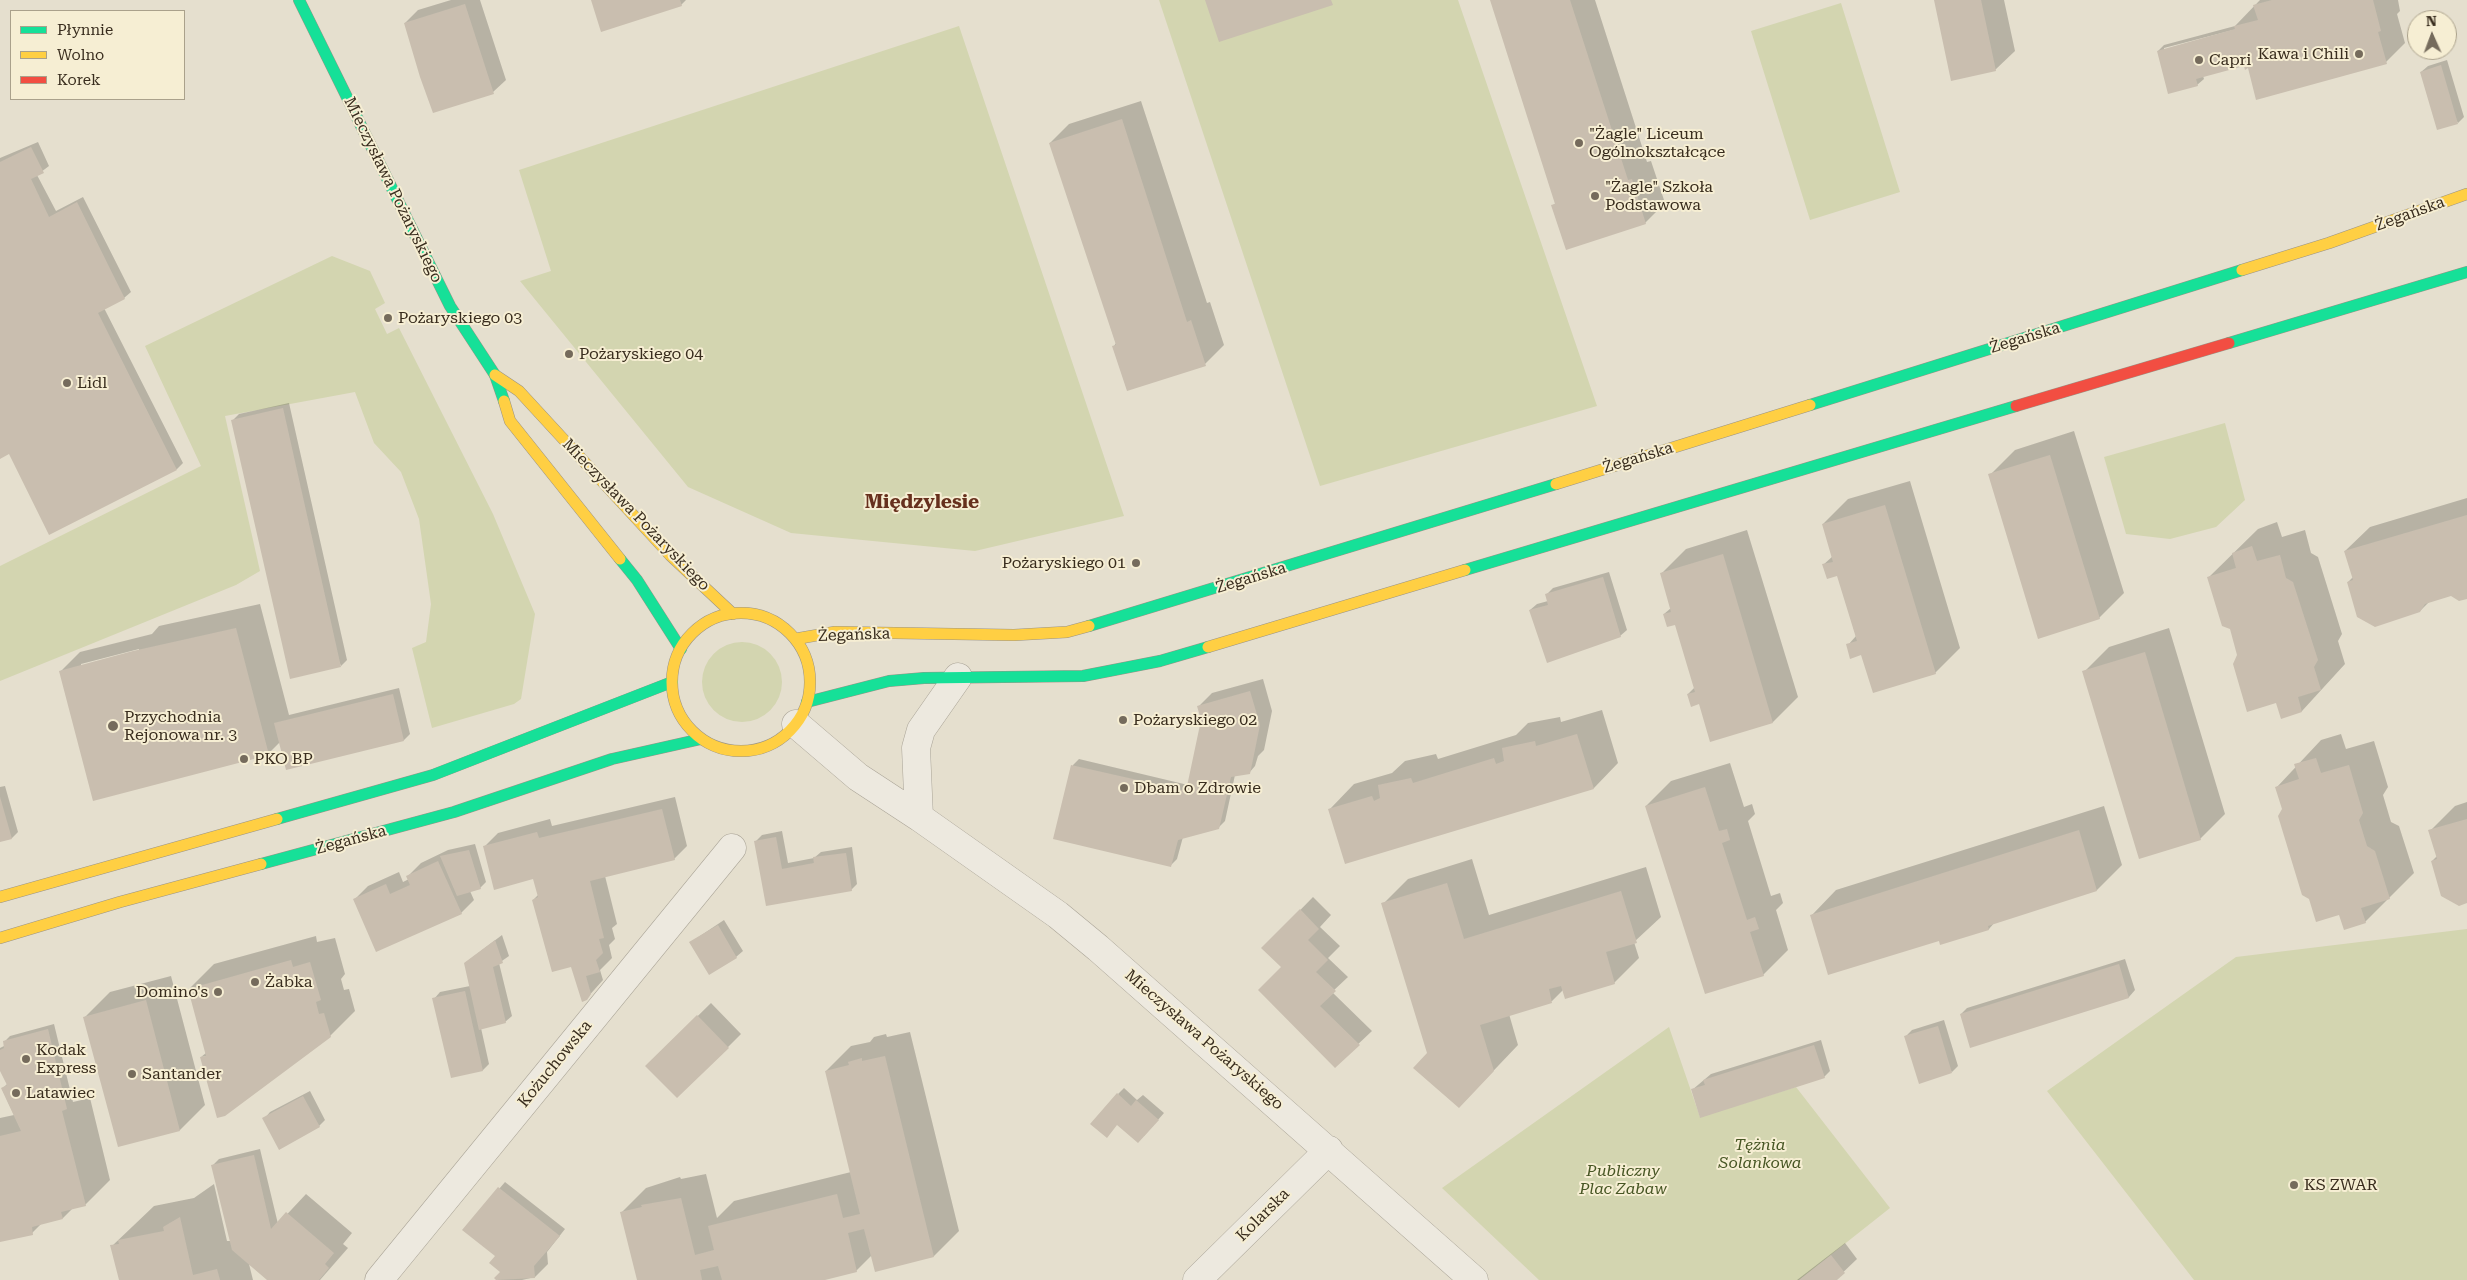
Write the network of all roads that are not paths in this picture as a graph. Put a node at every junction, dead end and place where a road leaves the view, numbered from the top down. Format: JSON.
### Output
{"nodes":[{"id":1,"x":299,"y":0,"type":"edge"},
{"id":2,"x":2467,"y":194,"type":"edge"},
{"id":3,"x":2467,"y":272,"type":"edge"},
{"id":4,"x":495,"y":375,"type":"junction"},
{"id":5,"x":734,"y":614,"type":"junction"},
{"id":6,"x":795,"y":639,"type":"junction"},
{"id":7,"x":681,"y":650,"type":"junction"},
{"id":8,"x":958,"y":677,"type":"junction"},
{"id":9,"x":672,"y":682,"type":"junction"},
{"id":10,"x":801,"y":713,"type":"junction"},
{"id":11,"x":701,"y":738,"type":"junction"},
{"id":12,"x":919,"y":817,"type":"junction"},
{"id":13,"x":732,"y":848,"type":"dead end"},
{"id":14,"x":0,"y":897,"type":"edge"},
{"id":15,"x":0,"y":938,"type":"edge"},
{"id":16,"x":1329,"y":1150,"type":"junction"},
{"id":17,"x":379,"y":1280,"type":"edge"},
{"id":18,"x":1197,"y":1280,"type":"edge"},
{"id":19,"x":1474,"y":1280,"type":"edge"}],
"edges":[{"from":1,"to":4,"type":"street","name":"Mieczysława Pożaryskiego"},
{"from":2,"to":6,"type":"street","name":"Żegańska"},
{"from":3,"to":8,"type":"street"},
{"from":4,"to":5,"type":"street","name":"Mieczysława Pożaryskiego"},
{"from":4,"to":7,"type":"street","name":"Mieczysława Pożaryskiego"},
{"from":5,"to":6,"type":"street"},
{"from":5,"to":7,"type":"street"},
{"from":6,"to":10,"type":"street"},
{"from":7,"to":9,"type":"street"},
{"from":8,"to":10,"type":"street"},
{"from":8,"to":12,"type":"street"},
{"from":9,"to":11,"type":"street"},
{"from":9,"to":14,"type":"street"},
{"from":10,"to":11,"type":"street"},
{"from":10,"to":12,"type":"street","name":"Mieczysława Pożaryskiego"},
{"from":11,"to":15,"type":"street","name":"Żegańska"},
{"from":12,"to":16,"type":"street","name":"Mieczysława Pożaryskiego"},
{"from":13,"to":17,"type":"street","name":"Kożuchowska"},
{"from":16,"to":18,"type":"street","name":"Kolarska"},
{"from":16,"to":19,"type":"street","name":"Mieczysława Pożaryskiego"}]}
